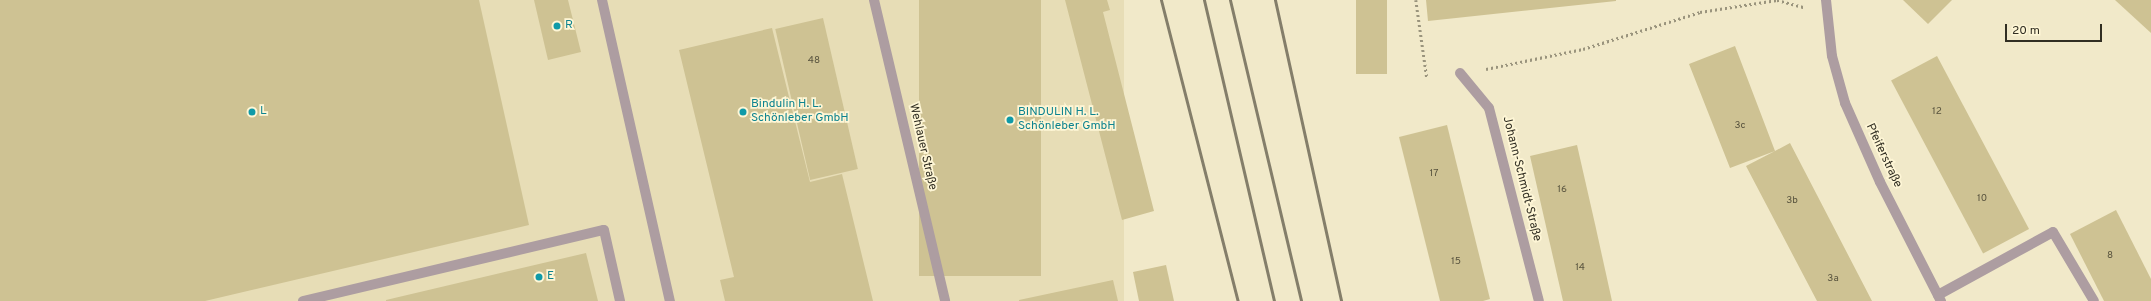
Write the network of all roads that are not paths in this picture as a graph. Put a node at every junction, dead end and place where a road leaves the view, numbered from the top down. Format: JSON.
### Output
{"nodes":[{"id":1,"x":602,"y":0,"type":"edge"},
{"id":2,"x":874,"y":0,"type":"edge"},
{"id":3,"x":1826,"y":0,"type":"edge"},
{"id":4,"x":1831,"y":0,"type":"edge"},
{"id":5,"x":1828,"y":13,"type":"junction"},
{"id":6,"x":1460,"y":73,"type":"road end"},
{"id":7,"x":1940,"y":298,"type":"edge"},
{"id":8,"x":303,"y":301,"type":"edge"},
{"id":9,"x":620,"y":301,"type":"edge"},
{"id":10,"x":670,"y":301,"type":"edge"},
{"id":11,"x":945,"y":301,"type":"edge"},
{"id":12,"x":1539,"y":301,"type":"edge"},
{"id":13,"x":2094,"y":301,"type":"edge"}],
"edges":[{"from":1,"to":10,"type":"street"},
{"from":2,"to":11,"type":"street","name":"Wehlauer Straße"},
{"from":3,"to":5,"type":"street","name":"Pfeiferstraße"},
{"from":4,"to":5,"type":"street","name":"Pfeiferstraße"},
{"from":5,"to":7,"type":"street","name":"Pfeiferstraße"},
{"from":6,"to":12,"type":"street","name":"Johann-Schmidt-Straße"},
{"from":7,"to":13,"type":"street"},
{"from":8,"to":9,"type":"street"}]}
